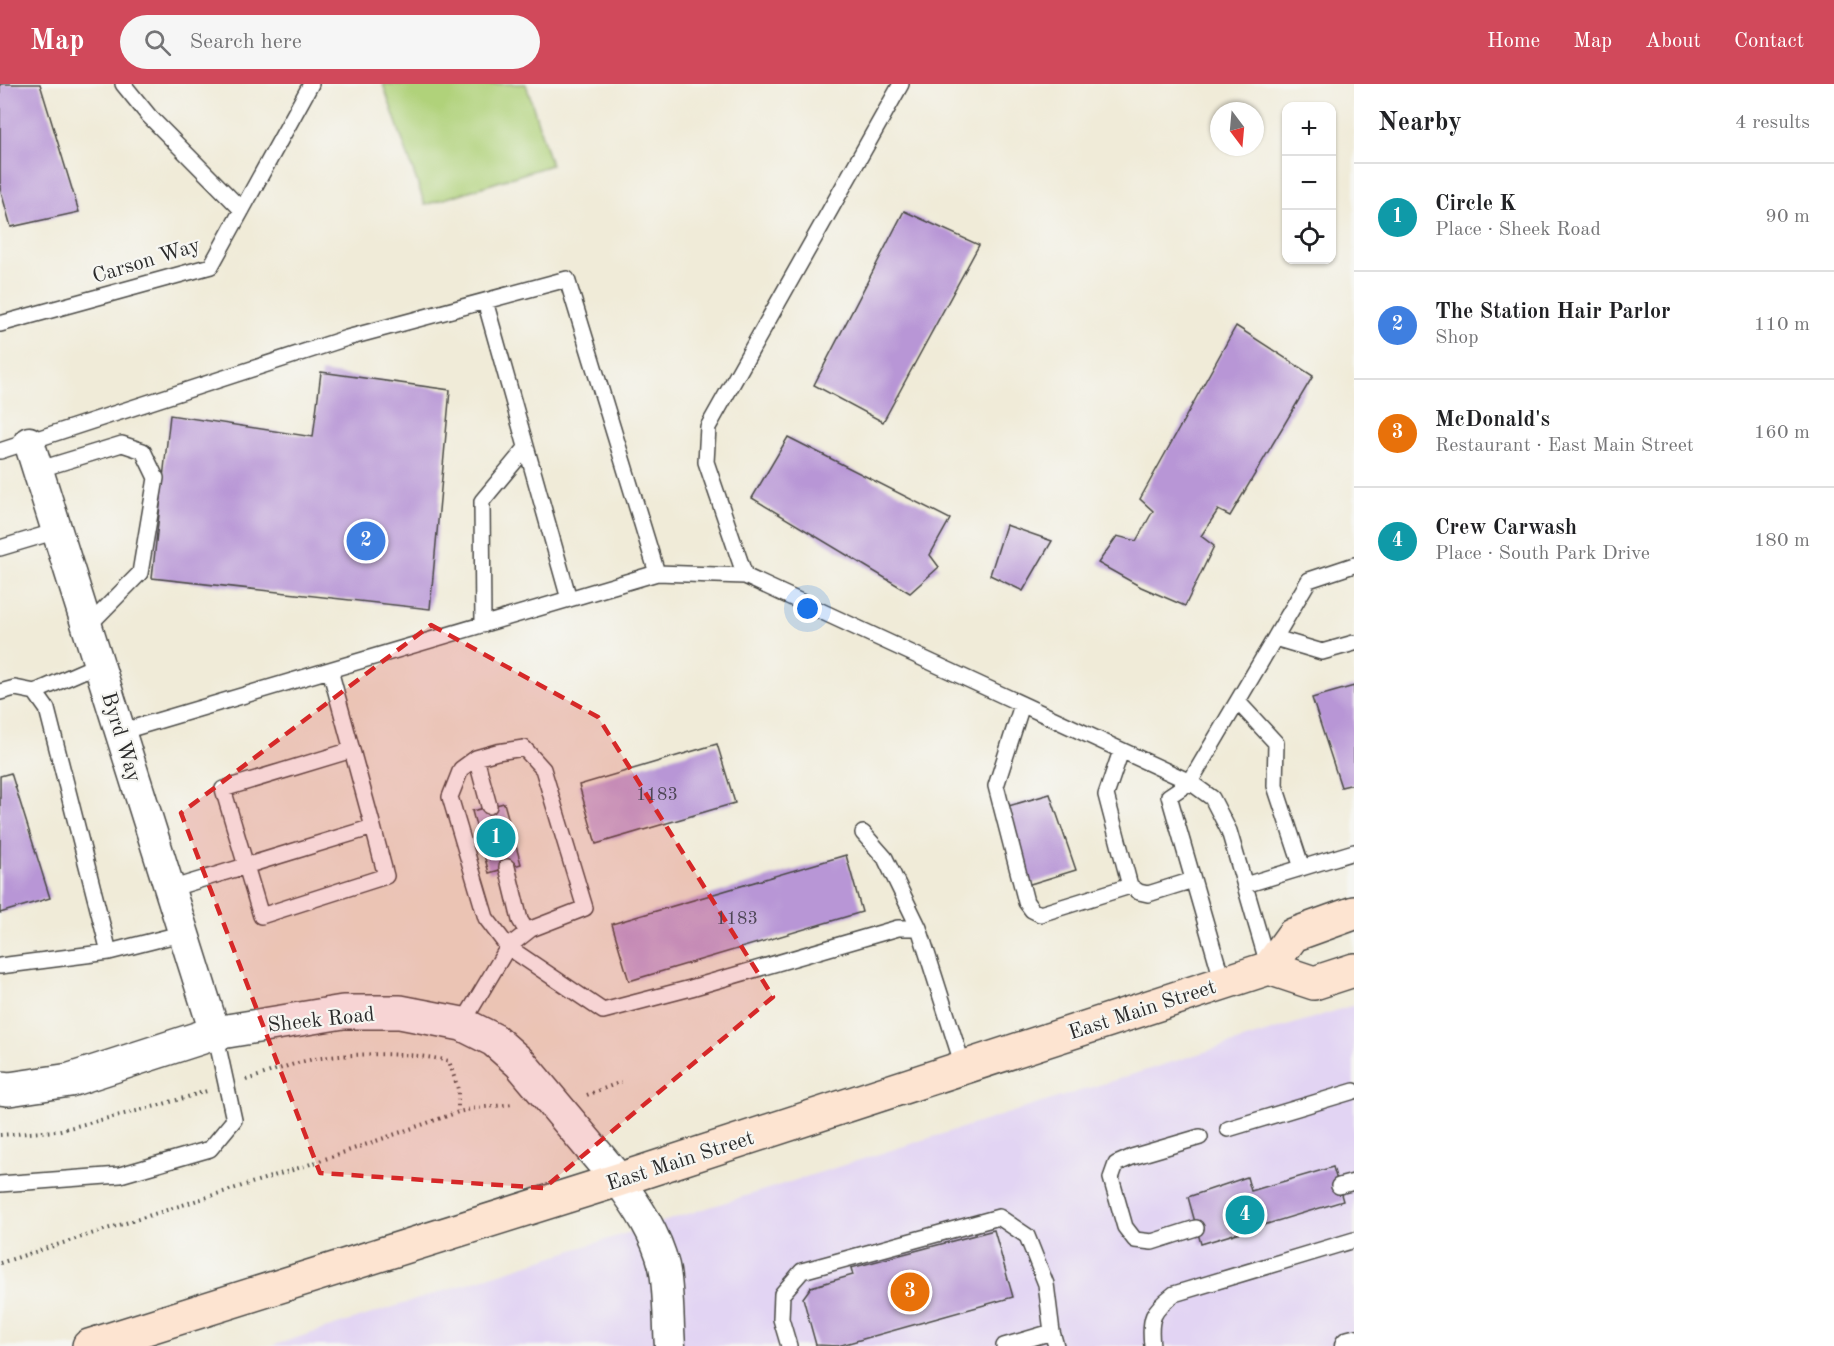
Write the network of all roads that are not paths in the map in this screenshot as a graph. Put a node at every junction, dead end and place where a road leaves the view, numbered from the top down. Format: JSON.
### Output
{"nodes":[{"id":1,"x":123,"y":84,"type":"edge"},
{"id":2,"x":311,"y":84,"type":"edge"},
{"id":3,"x":901,"y":84,"type":"edge"},
{"id":4,"x":242,"y":210,"type":"junction"},
{"id":5,"x":485,"y":301,"type":"junction"},
{"id":6,"x":0,"y":324,"type":"edge"},
{"id":7,"x":28,"y":442,"type":"junction"},
{"id":8,"x":526,"y":448,"type":"junction"},
{"id":9,"x":0,"y":451,"type":"edge"},
{"id":10,"x":37,"y":470,"type":"junction"},
{"id":11,"x":57,"y":531,"type":"junction"},
{"id":12,"x":0,"y":548,"type":"edge"},
{"id":13,"x":1354,"y":565,"type":"edge"},
{"id":14,"x":657,"y":573,"type":"junction"},
{"id":15,"x":745,"y":576,"type":"junction"},
{"id":16,"x":569,"y":599,"type":"junction"},
{"id":17,"x":483,"y":625,"type":"junction"},
{"id":18,"x":87,"y":627,"type":"junction"},
{"id":19,"x":1275,"y":638,"type":"junction"},
{"id":20,"x":1354,"y":642,"type":"edge"},
{"id":21,"x":99,"y":664,"type":"junction"},
{"id":22,"x":330,"y":670,"type":"junction"},
{"id":23,"x":0,"y":692,"type":"edge"},
{"id":24,"x":35,"y":692,"type":"junction"},
{"id":25,"x":1238,"y":702,"type":"junction"},
{"id":26,"x":1022,"y":705,"type":"junction"},
{"id":27,"x":120,"y":732,"type":"junction"},
{"id":28,"x":352,"y":750,"type":"junction"},
{"id":29,"x":1121,"y":751,"type":"junction"},
{"id":30,"x":476,"y":758,"type":"junction"},
{"id":31,"x":1190,"y":782,"type":"junction"},
{"id":32,"x":489,"y":806,"type":"dead end"},
{"id":33,"x":373,"y":827,"type":"junction"},
{"id":34,"x":863,"y":833,"type":"dead end"},
{"id":35,"x":1354,"y":852,"type":"edge"},
{"id":36,"x":246,"y":866,"type":"junction"},
{"id":37,"x":507,"y":867,"type":"dead end"},
{"id":38,"x":1302,"y":868,"type":"junction"},
{"id":39,"x":1193,"y":880,"type":"junction"},
{"id":40,"x":1245,"y":885,"type":"junction"},
{"id":41,"x":1130,"y":886,"type":"junction"},
{"id":42,"x":170,"y":889,"type":"junction"},
{"id":43,"x":1354,"y":913,"type":"edge"},
{"id":44,"x":919,"y":928,"type":"junction"},
{"id":45,"x":527,"y":932,"type":"junction"},
{"id":46,"x":183,"y":933,"type":"junction"},
{"id":47,"x":508,"y":947,"type":"junction"},
{"id":48,"x":109,"y":952,"type":"junction"},
{"id":49,"x":0,"y":966,"type":"edge"},
{"id":50,"x":1269,"y":968,"type":"junction"},
{"id":51,"x":1354,"y":970,"type":"edge"},
{"id":52,"x":1223,"y":983,"type":"junction"},
{"id":53,"x":462,"y":1024,"type":"junction"},
{"id":54,"x":215,"y":1032,"type":"junction"},
{"id":55,"x":963,"y":1066,"type":"junction"},
{"id":56,"x":0,"y":1088,"type":"edge"},
{"id":57,"x":1354,"y":1091,"type":"edge"},
{"id":58,"x":1228,"y":1128,"type":"dead end"},
{"id":59,"x":1200,"y":1137,"type":"dead end"},
{"id":60,"x":618,"y":1180,"type":"junction"},
{"id":61,"x":1354,"y":1182,"type":"edge"},
{"id":62,"x":0,"y":1184,"type":"edge"},
{"id":63,"x":1339,"y":1186,"type":"dead end"},
{"id":64,"x":1196,"y":1228,"type":"dead end"},
{"id":65,"x":1354,"y":1240,"type":"edge"},
{"id":66,"x":1054,"y":1339,"type":"edge"},
{"id":67,"x":89,"y":1346,"type":"edge"},
{"id":68,"x":670,"y":1346,"type":"edge"},
{"id":69,"x":789,"y":1346,"type":"edge"},
{"id":70,"x":1004,"y":1346,"type":"edge"},
{"id":71,"x":1152,"y":1346,"type":"edge"}],
"edges":[{"from":1,"to":4,"type":"lane"},
{"from":2,"to":4,"type":"lane","name":"Carson Way"},
{"from":3,"to":15,"type":"lane"},
{"from":4,"to":6,"type":"lane","name":"Carson Way"},
{"from":5,"to":7,"type":"lane"},
{"from":5,"to":8,"type":"lane"},
{"from":5,"to":14,"type":"lane"},
{"from":7,"to":9,"type":"lane"},
{"from":7,"to":10,"type":"street","name":"Byrd Way"},
{"from":8,"to":16,"type":"lane"},
{"from":8,"to":17,"type":"lane"},
{"from":10,"to":11,"type":"street","name":"Byrd Way"},
{"from":10,"to":18,"type":"lane"},
{"from":11,"to":12,"type":"lane"},
{"from":11,"to":18,"type":"street","name":"Byrd Way"},
{"from":13,"to":19,"type":"lane"},
{"from":14,"to":15,"type":"lane"},
{"from":14,"to":16,"type":"lane"},
{"from":15,"to":26,"type":"lane"},
{"from":16,"to":17,"type":"lane"},
{"from":17,"to":22,"type":"lane"},
{"from":18,"to":21,"type":"street","name":"Byrd Way"},
{"from":19,"to":20,"type":"lane"},
{"from":19,"to":25,"type":"lane"},
{"from":21,"to":24,"type":"lane"},
{"from":21,"to":27,"type":"street","name":"Byrd Way"},
{"from":22,"to":27,"type":"lane"},
{"from":22,"to":28,"type":"lane"},
{"from":23,"to":24,"type":"lane"},
{"from":24,"to":48,"type":"lane"},
{"from":25,"to":31,"type":"lane"},
{"from":25,"to":38,"type":"lane"},
{"from":26,"to":29,"type":"lane"},
{"from":26,"to":41,"type":"lane"},
{"from":27,"to":42,"type":"street","name":"Byrd Way"},
{"from":28,"to":33,"type":"lane"},
{"from":28,"to":36,"type":"lane"},
{"from":29,"to":31,"type":"lane"},
{"from":29,"to":41,"type":"lane"},
{"from":30,"to":32,"type":"lane"},
{"from":30,"to":45,"type":"lane"},
{"from":30,"to":47,"type":"lane"},
{"from":31,"to":39,"type":"lane"},
{"from":31,"to":40,"type":"lane"},
{"from":33,"to":36,"type":"lane"},
{"from":33,"to":36,"type":"lane"},
{"from":34,"to":44,"type":"lane"},
{"from":35,"to":38,"type":"lane"},
{"from":36,"to":42,"type":"lane"},
{"from":37,"to":45,"type":"lane"},
{"from":38,"to":40,"type":"lane"},
{"from":39,"to":41,"type":"lane"},
{"from":39,"to":52,"type":"lane"},
{"from":40,"to":50,"type":"lane"},
{"from":42,"to":46,"type":"street","name":"Byrd Way"},
{"from":43,"to":50,"type":"main road"},
{"from":44,"to":47,"type":"lane"},
{"from":44,"to":55,"type":"lane"},
{"from":45,"to":47,"type":"lane"},
{"from":46,"to":48,"type":"lane"},
{"from":46,"to":54,"type":"street","name":"Byrd Way"},
{"from":47,"to":53,"type":"lane"},
{"from":48,"to":49,"type":"lane"},
{"from":50,"to":51,"type":"main road"},
{"from":50,"to":52,"type":"main road","name":"East Main Street"},
{"from":52,"to":55,"type":"main road","name":"East Main Street"},
{"from":53,"to":54,"type":"street","name":"Sheek Road"},
{"from":53,"to":60,"type":"street","name":"Sheek Road"},
{"from":54,"to":56,"type":"street","name":"Sheek Road"},
{"from":54,"to":62,"type":"lane"},
{"from":55,"to":60,"type":"main road","name":"East Main Street"},
{"from":57,"to":58,"type":"lane"},
{"from":59,"to":64,"type":"lane"},
{"from":60,"to":67,"type":"main road","name":"East Main Street"},
{"from":60,"to":68,"type":"street"},
{"from":61,"to":63,"type":"lane"},
{"from":65,"to":71,"type":"lane"},
{"from":66,"to":69,"type":"lane"},
{"from":66,"to":70,"type":"lane"}]}
